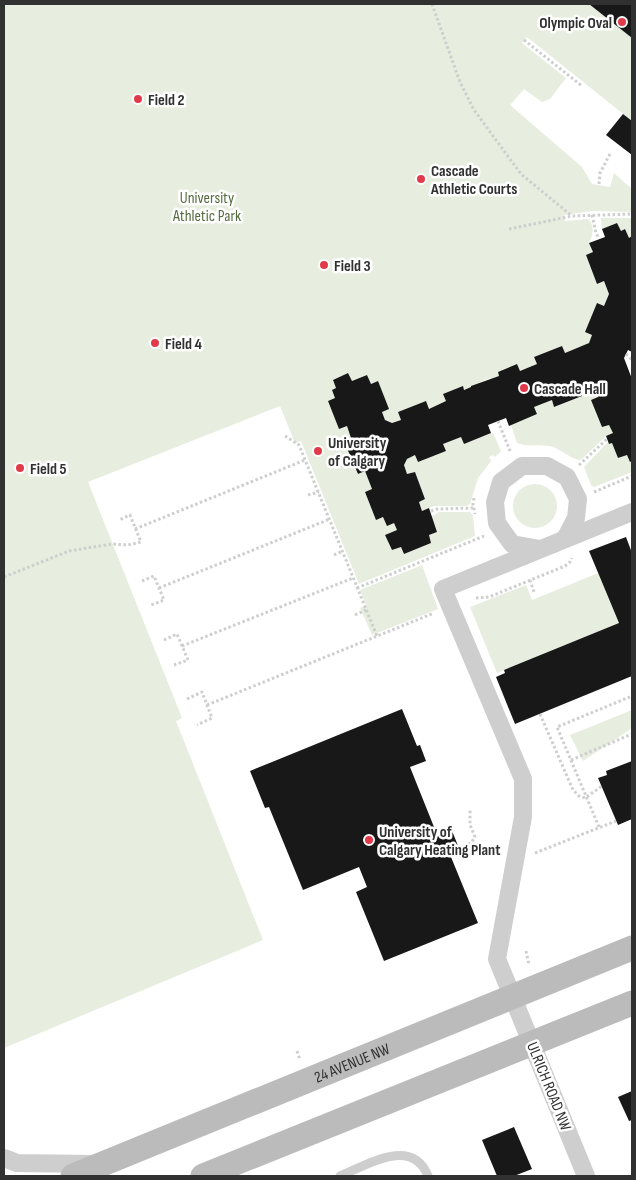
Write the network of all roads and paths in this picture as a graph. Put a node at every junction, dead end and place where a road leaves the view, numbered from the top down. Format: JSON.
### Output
{"nodes":[{"id":1,"x":432,"y":4,"type":"edge"},
{"id":2,"x":524,"y":40,"type":"dead end"},
{"id":3,"x":582,"y":86,"type":"dead end"},
{"id":4,"x":610,"y":154,"type":"dead end"},
{"id":5,"x":598,"y":184,"type":"dead end"},
{"id":6,"x":632,"y":214,"type":"edge"},
{"id":7,"x":592,"y":215,"type":"junction"},
{"id":8,"x":572,"y":216,"type":"junction"},
{"id":9,"x":509,"y":229,"type":"dead end"},
{"id":10,"x":599,"y":239,"type":"dead end"},
{"id":11,"x":626,"y":354,"type":"dead end"},
{"id":12,"x":632,"y":360,"type":"edge"},
{"id":13,"x":498,"y":421,"type":"dead end"},
{"id":14,"x":285,"y":436,"type":"dead end"},
{"id":15,"x":607,"y":439,"type":"dead end"},
{"id":16,"x":510,"y":452,"type":"dead end"},
{"id":17,"x":305,"y":460,"type":"junction"},
{"id":18,"x":579,"y":466,"type":"dead end"},
{"id":19,"x":632,"y":476,"type":"edge"},
{"id":20,"x":319,"y":492,"type":"junction"},
{"id":21,"x":308,"y":495,"type":"dead end"},
{"id":22,"x":593,"y":500,"type":"dead end"},
{"id":23,"x":474,"y":508,"type":"dead end"},
{"id":24,"x":430,"y":511,"type":"dead end"},
{"id":25,"x":632,"y":512,"type":"edge"},
{"id":26,"x":330,"y":519,"type":"junction"},
{"id":27,"x":119,"y":520,"type":"dead end"},
{"id":28,"x":136,"y":529,"type":"junction"},
{"id":29,"x":484,"y":536,"type":"dead end"},
{"id":30,"x":564,"y":539,"type":"junction"},
{"id":31,"x":540,"y":549,"type":"junction"},
{"id":32,"x":343,"y":552,"type":"junction"},
{"id":33,"x":334,"y":555,"type":"dead end"},
{"id":34,"x":4,"y":577,"type":"edge"},
{"id":35,"x":353,"y":578,"type":"junction"},
{"id":36,"x":530,"y":580,"type":"dead end"},
{"id":37,"x":142,"y":581,"type":"dead end"},
{"id":38,"x":159,"y":588,"type":"junction"},
{"id":39,"x":357,"y":588,"type":"junction"},
{"id":40,"x":534,"y":592,"type":"dead end"},
{"id":41,"x":151,"y":605,"type":"dead end"},
{"id":42,"x":366,"y":610,"type":"junction"},
{"id":43,"x":438,"y":612,"type":"dead end"},
{"id":44,"x":355,"y":615,"type":"dead end"},
{"id":45,"x":377,"y":636,"type":"junction"},
{"id":46,"x":164,"y":640,"type":"dead end"},
{"id":47,"x":182,"y":646,"type":"junction"},
{"id":48,"x":174,"y":665,"type":"dead end"},
{"id":49,"x":632,"y":696,"type":"edge"},
{"id":50,"x":187,"y":698,"type":"dead end"},
{"id":51,"x":207,"y":705,"type":"junction"},
{"id":52,"x":540,"y":714,"type":"dead end"},
{"id":53,"x":197,"y":725,"type":"dead end"},
{"id":54,"x":632,"y":734,"type":"edge"},
{"id":55,"x":571,"y":760,"type":"junction"},
{"id":56,"x":602,"y":786,"type":"dead end"},
{"id":57,"x":586,"y":798,"type":"junction"},
{"id":58,"x":470,"y":809,"type":"dead end"},
{"id":59,"x":616,"y":821,"type":"dead end"},
{"id":60,"x":599,"y":828,"type":"junction"},
{"id":61,"x":459,"y":848,"type":"dead end"},
{"id":62,"x":515,"y":860,"type":"junction"},
{"id":63,"x":632,"y":948,"type":"edge"},
{"id":64,"x":526,"y":951,"type":"dead end"},
{"id":65,"x":528,"y":970,"type":"dead end"},
{"id":66,"x":512,"y":997,"type":"junction"},
{"id":67,"x":632,"y":1003,"type":"edge"},
{"id":68,"x":532,"y":1043,"type":"junction"},
{"id":69,"x":4,"y":1158,"type":"edge"},
{"id":70,"x":103,"y":1164,"type":"junction"},
{"id":71,"x":73,"y":1176,"type":"edge"},
{"id":72,"x":203,"y":1176,"type":"edge"},
{"id":73,"x":340,"y":1176,"type":"edge"},
{"id":74,"x":428,"y":1176,"type":"edge"},
{"id":75,"x":586,"y":1176,"type":"edge"}],
"edges":[{"from":1,"to":8,"type":"path"},
{"from":2,"to":3,"type":"path"},
{"from":4,"to":5,"type":"path"},
{"from":6,"to":7,"type":"path"},
{"from":7,"to":8,"type":"path"},
{"from":7,"to":10,"type":"path"},
{"from":8,"to":9,"type":"path"},
{"from":11,"to":12,"type":"path"},
{"from":13,"to":16,"type":"path"},
{"from":14,"to":17,"type":"path"},
{"from":15,"to":18,"type":"path"},
{"from":17,"to":20,"type":"path"},
{"from":17,"to":28,"type":"path"},
{"from":19,"to":22,"type":"path"},
{"from":20,"to":21,"type":"path"},
{"from":20,"to":26,"type":"path"},
{"from":23,"to":24,"type":"path"},
{"from":25,"to":30,"type":"street"},
{"from":26,"to":32,"type":"path"},
{"from":26,"to":38,"type":"path"},
{"from":27,"to":28,"type":"path"},
{"from":28,"to":34,"type":"path"},
{"from":29,"to":39,"type":"path"},
{"from":30,"to":31,"type":"street"},
{"from":30,"to":31,"type":"street"},
{"from":31,"to":62,"type":"street","name":"ULRICH ROAD NW"},
{"from":32,"to":33,"type":"path"},
{"from":32,"to":35,"type":"path"},
{"from":35,"to":39,"type":"path"},
{"from":35,"to":47,"type":"path"},
{"from":36,"to":40,"type":"path"},
{"from":37,"to":38,"type":"path"},
{"from":38,"to":41,"type":"path"},
{"from":39,"to":42,"type":"path"},
{"from":42,"to":44,"type":"path"},
{"from":42,"to":45,"type":"path"},
{"from":43,"to":45,"type":"path"},
{"from":45,"to":51,"type":"path"},
{"from":46,"to":47,"type":"path"},
{"from":47,"to":48,"type":"path"},
{"from":49,"to":55,"type":"path"},
{"from":50,"to":51,"type":"path"},
{"from":51,"to":53,"type":"path"},
{"from":52,"to":57,"type":"path"},
{"from":54,"to":55,"type":"path"},
{"from":55,"to":57,"type":"path"},
{"from":56,"to":57,"type":"path"},
{"from":57,"to":60,"type":"path"},
{"from":58,"to":61,"type":"path"},
{"from":59,"to":60,"type":"path"},
{"from":60,"to":62,"type":"path"},
{"from":62,"to":66,"type":"street","name":"ULRICH ROAD NW"},
{"from":63,"to":66,"type":"street","name":"24 AVENUE NW"},
{"from":64,"to":65,"type":"path"},
{"from":66,"to":68,"type":"street","name":"ULRICH ROAD NW"},
{"from":66,"to":70,"type":"street","name":"24 AVENUE NW"},
{"from":67,"to":68,"type":"street"},
{"from":68,"to":72,"type":"street"},
{"from":68,"to":75,"type":"street","name":"ULRICH ROAD NW"},
{"from":69,"to":70,"type":"street"},
{"from":70,"to":71,"type":"street","name":"24 AVENUE NW"},
{"from":73,"to":74,"type":"lane"}]}
